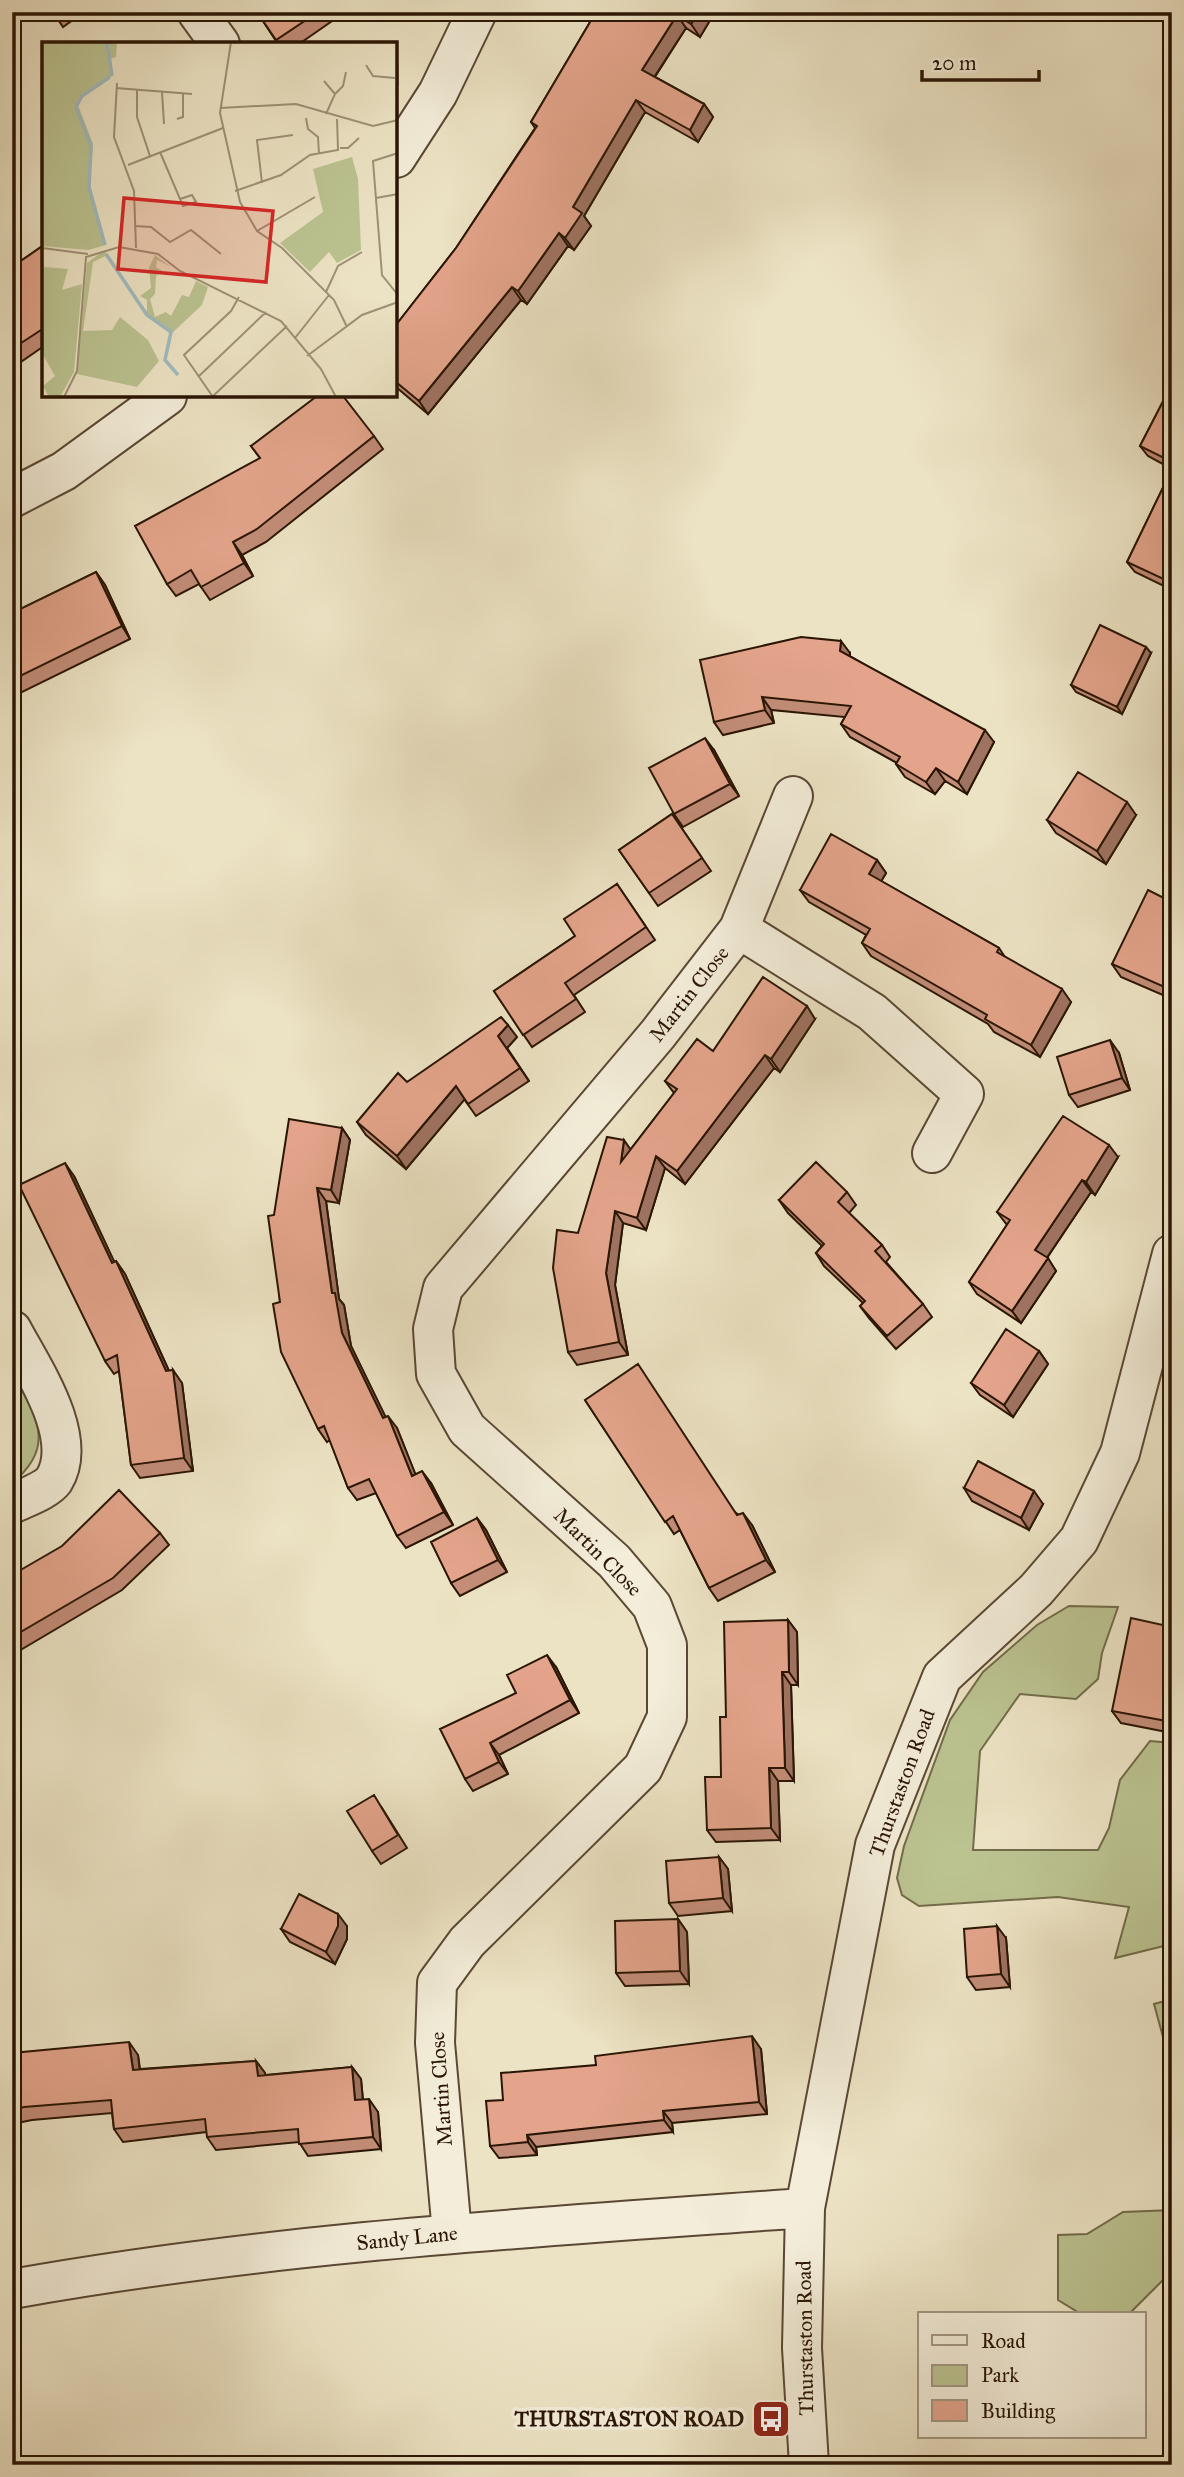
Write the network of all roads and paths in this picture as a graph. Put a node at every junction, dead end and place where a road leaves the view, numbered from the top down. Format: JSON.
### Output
{"nodes":[{"id":1,"x":197,"y":12,"type":"edge"},
{"id":2,"x":477,"y":12,"type":"edge"},
{"id":3,"x":219,"y":42,"type":"edge"},
{"id":4,"x":397,"y":156,"type":"edge"},
{"id":5,"x":166,"y":397,"type":"edge"},
{"id":6,"x":12,"y":498,"type":"edge"},
{"id":7,"x":793,"y":796,"type":"dead end"},
{"id":8,"x":739,"y":929,"type":"junction"},
{"id":9,"x":932,"y":1153,"type":"dead end"},
{"id":10,"x":1172,"y":1254,"type":"edge"},
{"id":11,"x":12,"y":1330,"type":"edge"},
{"id":12,"x":12,"y":1504,"type":"edge"},
{"id":13,"x":805,"y":2208,"type":"junction"},
{"id":14,"x":452,"y":2233,"type":"junction"},
{"id":15,"x":12,"y":2289,"type":"edge"},
{"id":16,"x":809,"y":2465,"type":"edge"}],
"edges":[{"from":1,"to":3,"type":"street"},
{"from":2,"to":4,"type":"street"},
{"from":5,"to":6,"type":"street"},
{"from":7,"to":8,"type":"street","name":"Martin Close"},
{"from":8,"to":9,"type":"street","name":"Martin Close"},
{"from":8,"to":14,"type":"street","name":"Martin Close"},
{"from":10,"to":13,"type":"street","name":"Thurstaston Road"},
{"from":11,"to":12,"type":"street"},
{"from":13,"to":14,"type":"street","name":"Sandy Lane"},
{"from":13,"to":16,"type":"street","name":"Thurstaston Road"},
{"from":14,"to":15,"type":"street","name":"Sandy Lane"}]}
